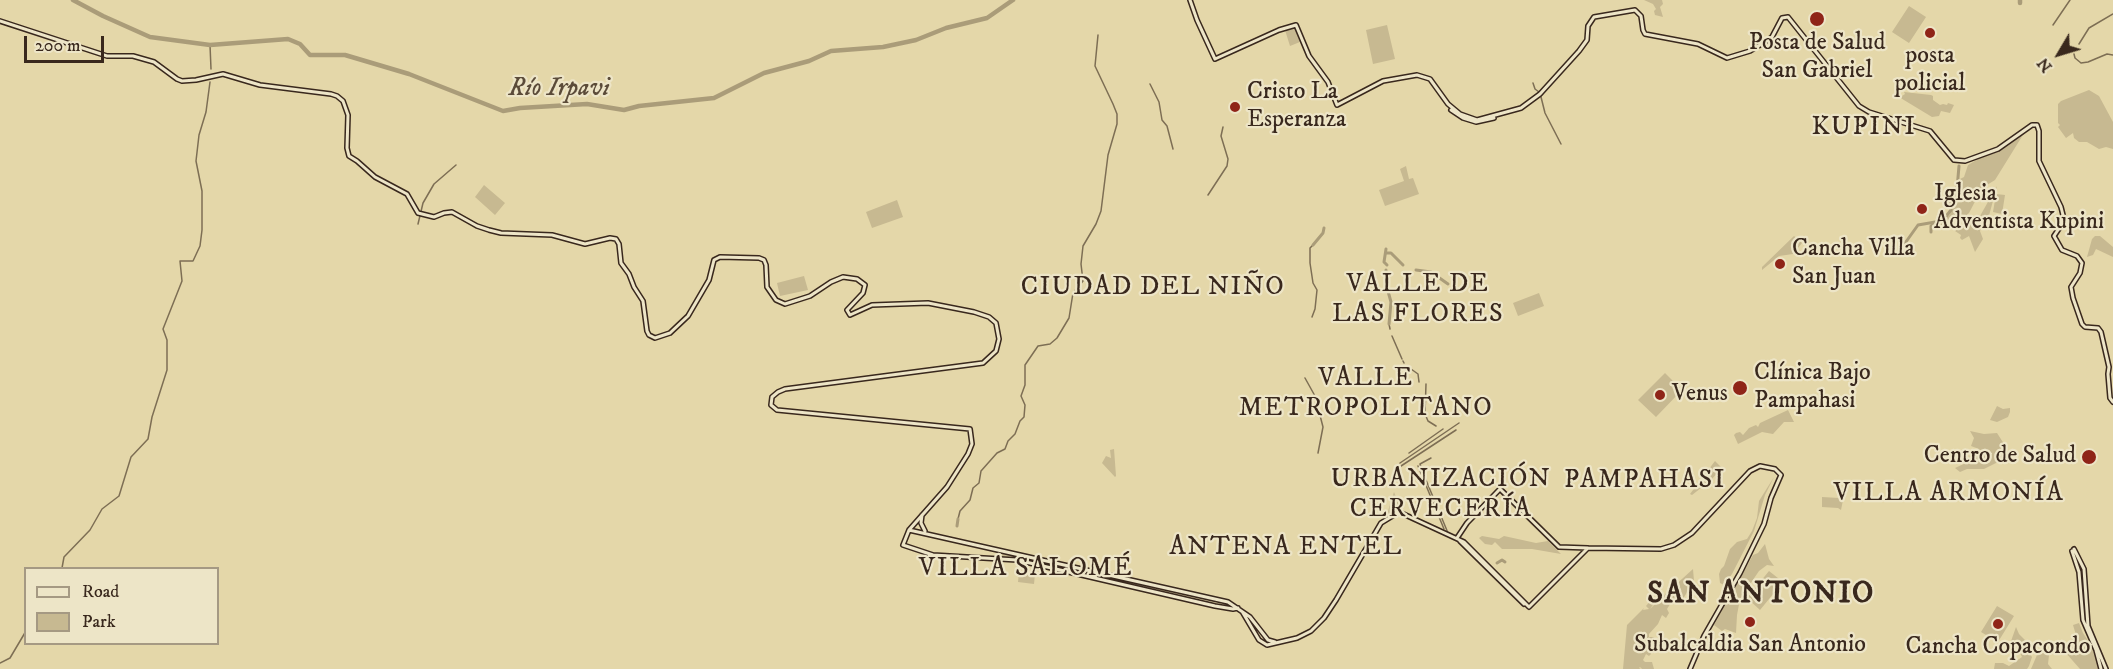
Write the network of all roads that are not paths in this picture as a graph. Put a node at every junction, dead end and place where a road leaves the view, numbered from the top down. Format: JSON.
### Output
{"nodes":[{"id":1,"x":1190,"y":0,"type":"edge"},
{"id":2,"x":0,"y":21,"type":"edge"},
{"id":3,"x":2113,"y":402,"type":"edge"},
{"id":4,"x":922,"y":515,"type":"junction"},
{"id":5,"x":909,"y":530,"type":"junction"},
{"id":6,"x":926,"y":532,"type":"junction"},
{"id":7,"x":1458,"y":539,"type":"junction"},
{"id":8,"x":1588,"y":548,"type":"junction"},
{"id":9,"x":2073,"y":550,"type":"dead end"},
{"id":10,"x":1238,"y":608,"type":"junction"},
{"id":11,"x":1690,"y":669,"type":"edge"},
{"id":12,"x":2104,"y":669,"type":"edge"}],
"edges":[{"from":1,"to":3,"type":"main road"},
{"from":2,"to":4,"type":"main road"},
{"from":4,"to":5,"type":"main road"},
{"from":4,"to":6,"type":"main road"},
{"from":5,"to":6,"type":"main road"},
{"from":5,"to":10,"type":"main road"},
{"from":6,"to":10,"type":"main road"},
{"from":7,"to":8,"type":"main road"},
{"from":7,"to":8,"type":"main road"},
{"from":7,"to":10,"type":"main road"},
{"from":8,"to":11,"type":"main road"},
{"from":9,"to":12,"type":"main road"}]}
